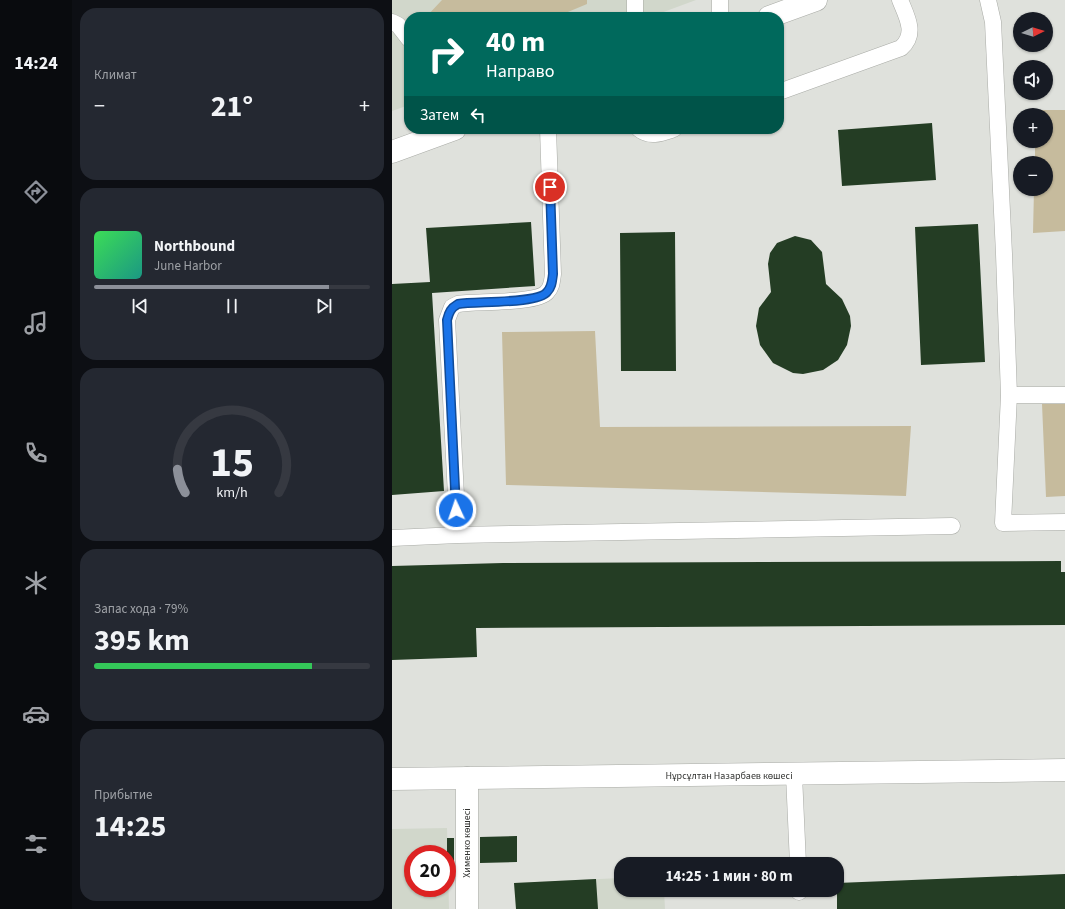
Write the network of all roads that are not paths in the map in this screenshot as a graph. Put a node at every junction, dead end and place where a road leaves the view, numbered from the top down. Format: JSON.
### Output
{"nodes":[{"id":1,"x":635,"y":0,"type":"edge"},
{"id":2,"x":720,"y":0,"type":"edge"},
{"id":3,"x":816,"y":0,"type":"edge"},
{"id":4,"x":900,"y":0,"type":"edge"},
{"id":5,"x":988,"y":0,"type":"edge"},
{"id":6,"x":635,"y":12,"type":"edge"},
{"id":7,"x":720,"y":12,"type":"edge"},
{"id":8,"x":783,"y":12,"type":"edge"},
{"id":9,"x":392,"y":22,"type":"edge"},
{"id":10,"x":404,"y":33,"type":"edge"},
{"id":11,"x":784,"y":90,"type":"edge"},
{"id":12,"x":437,"y":134,"type":"edge"},
{"id":13,"x":548,"y":134,"type":"edge"},
{"id":14,"x":392,"y":152,"type":"edge"},
{"id":15,"x":1065,"y":395,"type":"edge"},
{"id":16,"x":1009,"y":396,"type":"junction"},
{"id":17,"x":1065,"y":522,"type":"edge"},
{"id":18,"x":952,"y":526,"type":"dead end"},
{"id":19,"x":458,"y":535,"type":"junction"},
{"id":20,"x":392,"y":538,"type":"edge"},
{"id":21,"x":1065,"y":770,"type":"edge"},
{"id":22,"x":794,"y":775,"type":"junction"},
{"id":23,"x":467,"y":778,"type":"junction"},
{"id":24,"x":392,"y":779,"type":"edge"},
{"id":25,"x":798,"y":857,"type":"edge"},
{"id":26,"x":467,"y":909,"type":"edge"}],
"edges":[{"from":1,"to":6,"type":"lane"},
{"from":2,"to":7,"type":"lane"},
{"from":3,"to":8,"type":"main road"},
{"from":4,"to":11,"type":"lane"},
{"from":5,"to":16,"type":"lane"},
{"from":9,"to":10,"type":"lane"},
{"from":12,"to":14,"type":"main road"},
{"from":13,"to":19,"type":"lane"},
{"from":15,"to":16,"type":"lane"},
{"from":16,"to":17,"type":"lane"},
{"from":18,"to":19,"type":"lane"},
{"from":19,"to":20,"type":"lane"},
{"from":21,"to":22,"type":"main road","name":"Нұрсұлтан Назарбаев көшесі"},
{"from":22,"to":23,"type":"main road","name":"Нұрсұлтан Назарбаев көшесі"},
{"from":22,"to":25,"type":"lane"},
{"from":23,"to":24,"type":"main road","name":"Нұрсұлтан Назарбаев көшесі"},
{"from":23,"to":26,"type":"main road","name":"Хименко көшесі"}]}
